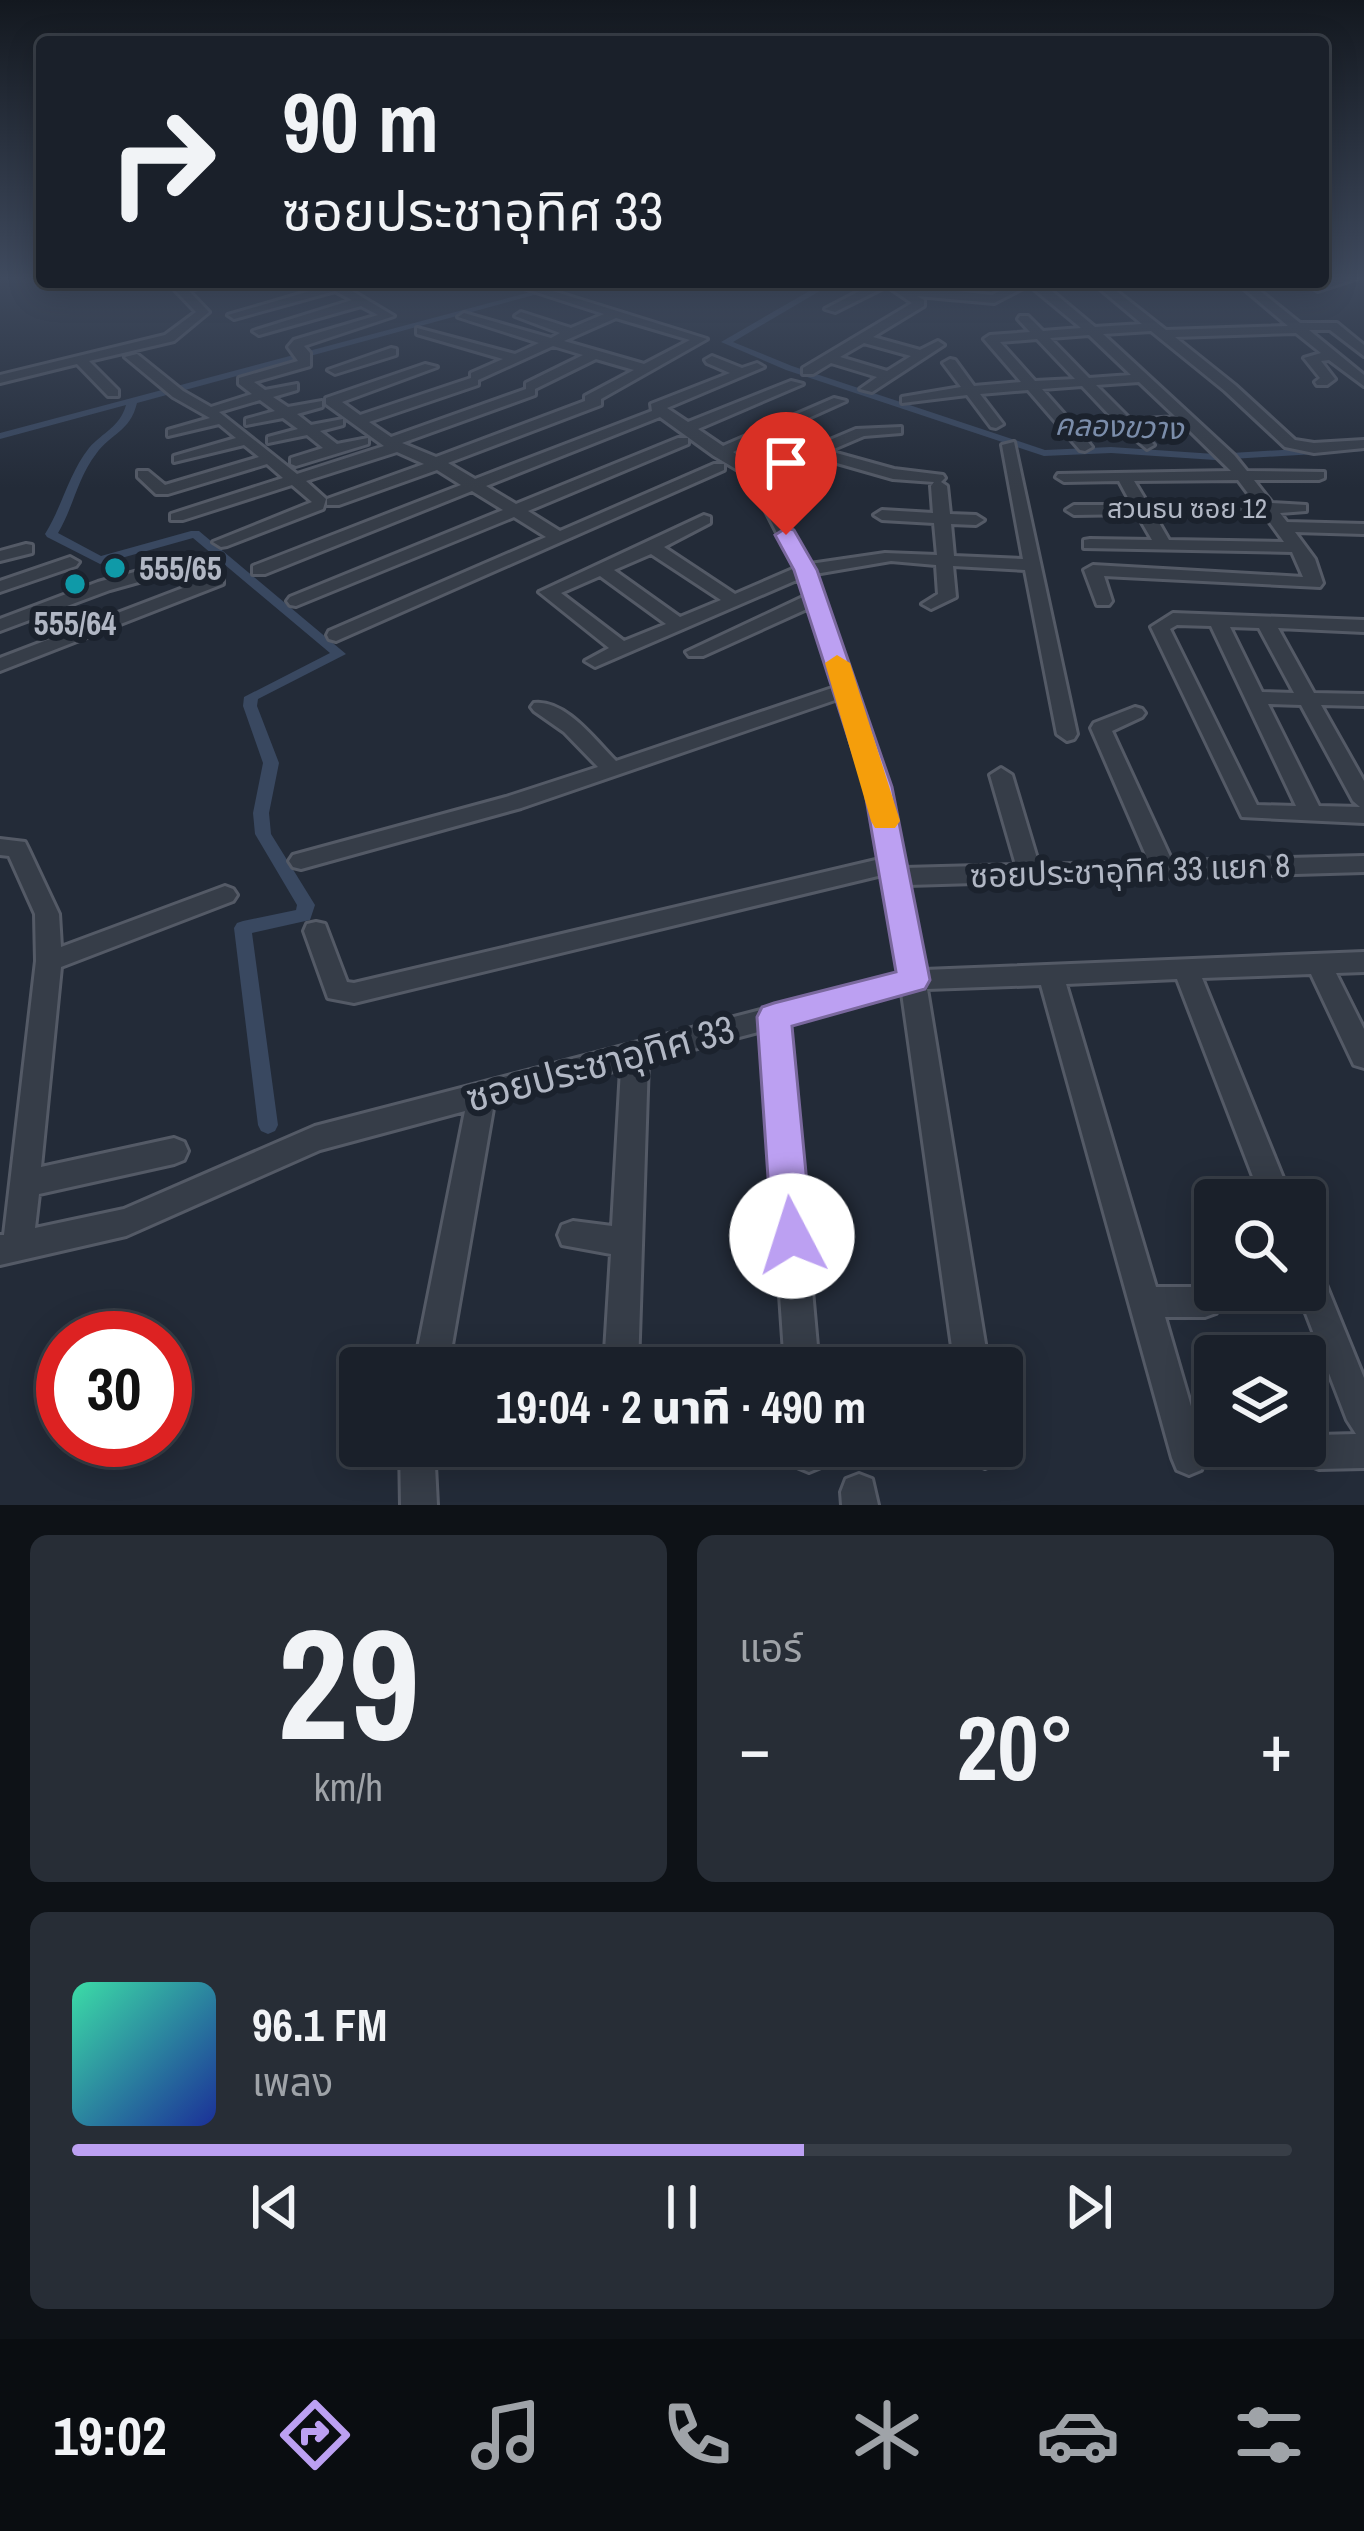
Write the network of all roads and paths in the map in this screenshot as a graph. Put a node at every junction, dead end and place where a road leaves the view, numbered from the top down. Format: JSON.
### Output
{"nodes":[{"id":1,"x":148,"y":347,"type":"edge"},
{"id":2,"x":297,"y":347,"type":"edge"},
{"id":3,"x":478,"y":347,"type":"edge"},
{"id":4,"x":538,"y":347,"type":"edge"},
{"id":5,"x":573,"y":347,"type":"edge"},
{"id":6,"x":612,"y":347,"type":"edge"},
{"id":7,"x":684,"y":347,"type":"edge"},
{"id":8,"x":847,"y":347,"type":"edge"},
{"id":9,"x":895,"y":347,"type":"edge"},
{"id":10,"x":934,"y":347,"type":"edge"},
{"id":11,"x":997,"y":347,"type":"edge"},
{"id":12,"x":1052,"y":347,"type":"edge"},
{"id":13,"x":1108,"y":347,"type":"edge"},
{"id":14,"x":1178,"y":347,"type":"edge"},
{"id":15,"x":1322,"y":347,"type":"edge"},
{"id":16,"x":620,"y":350,"type":"dead end"},
{"id":17,"x":391,"y":352,"type":"dead end"},
{"id":18,"x":596,"y":354,"type":"junction"},
{"id":19,"x":922,"y":355,"type":"junction"},
{"id":20,"x":1333,"y":356,"type":"junction"},
{"id":21,"x":125,"y":358,"type":"junction"},
{"id":22,"x":515,"y":358,"type":"junction"},
{"id":23,"x":829,"y":358,"type":"junction"},
{"id":24,"x":80,"y":360,"type":"junction"},
{"id":25,"x":712,"y":360,"type":"dead end"},
{"id":26,"x":950,"y":363,"type":"dead end"},
{"id":27,"x":354,"y":364,"type":"junction"},
{"id":28,"x":430,"y":368,"type":"dead end"},
{"id":29,"x":646,"y":369,"type":"junction"},
{"id":30,"x":335,"y":370,"type":"dead end"},
{"id":31,"x":697,"y":370,"type":"dead end"},
{"id":32,"x":1357,"y":370,"type":"edge"},
{"id":33,"x":808,"y":371,"type":"dead end"},
{"id":34,"x":889,"y":376,"type":"junction"},
{"id":35,"x":1141,"y":378,"type":"junction"},
{"id":36,"x":0,"y":379,"type":"edge"},
{"id":37,"x":384,"y":382,"type":"junction"},
{"id":38,"x":720,"y":382,"type":"junction"},
{"id":39,"x":1084,"y":382,"type":"junction"},
{"id":40,"x":1322,"y":382,"type":"dead end"},
{"id":41,"x":1364,"y":382,"type":"edge"},
{"id":42,"x":796,"y":384,"type":"dead end"},
{"id":43,"x":1031,"y":386,"type":"junction"},
{"id":44,"x":292,"y":387,"type":"dead end"},
{"id":45,"x":867,"y":389,"type":"dead end"},
{"id":46,"x":972,"y":390,"type":"junction"},
{"id":47,"x":113,"y":393,"type":"dead end"},
{"id":48,"x":262,"y":396,"type":"junction"},
{"id":49,"x":907,"y":400,"type":"dead end"},
{"id":50,"x":839,"y":401,"type":"dead end"},
{"id":51,"x":317,"y":404,"type":"dead end"},
{"id":52,"x":208,"y":411,"type":"junction"},
{"id":53,"x":284,"y":413,"type":"junction"},
{"id":54,"x":655,"y":414,"type":"dead end"},
{"id":55,"x":1188,"y":420,"type":"junction"},
{"id":56,"x":358,"y":421,"type":"junction"},
{"id":57,"x":251,"y":422,"type":"dead end"},
{"id":58,"x":338,"y":422,"type":"dead end"},
{"id":59,"x":996,"y":424,"type":"dead end"},
{"id":60,"x":1127,"y":425,"type":"junction"},
{"id":61,"x":896,"y":430,"type":"dead end"},
{"id":62,"x":1070,"y":430,"type":"junction"},
{"id":63,"x":308,"y":431,"type":"junction"},
{"id":64,"x":172,"y":433,"type":"dead end"},
{"id":65,"x":685,"y":435,"type":"junction"},
{"id":66,"x":245,"y":440,"type":"junction"},
{"id":67,"x":273,"y":440,"type":"dead end"},
{"id":68,"x":363,"y":441,"type":"dead end"},
{"id":69,"x":1364,"y":444,"type":"edge"},
{"id":70,"x":1009,"y":445,"type":"dead end"},
{"id":71,"x":1147,"y":445,"type":"dead end"},
{"id":72,"x":393,"y":446,"type":"junction"},
{"id":73,"x":1085,"y":447,"type":"dead end"},
{"id":74,"x":334,"y":449,"type":"junction"},
{"id":75,"x":814,"y":451,"type":"junction"},
{"id":76,"x":179,"y":459,"type":"dead end"},
{"id":77,"x":269,"y":459,"type":"junction"},
{"id":78,"x":719,"y":460,"type":"junction"},
{"id":79,"x":436,"y":463,"type":"junction"},
{"id":80,"x":294,"y":470,"type":"junction"},
{"id":81,"x":143,"y":474,"type":"dead end"},
{"id":82,"x":756,"y":475,"type":"junction"},
{"id":83,"x":1319,"y":475,"type":"dead end"},
{"id":84,"x":1064,"y":476,"type":"dead end"},
{"id":85,"x":1242,"y":476,"type":"junction"},
{"id":86,"x":1124,"y":477,"type":"junction"},
{"id":87,"x":475,"y":486,"type":"junction"},
{"id":88,"x":322,"y":502,"type":"junction"},
{"id":89,"x":1266,"y":508,"type":"junction"},
{"id":90,"x":1300,"y":508,"type":"dead end"},
{"id":91,"x":1142,"y":509,"type":"junction"},
{"id":92,"x":1074,"y":510,"type":"dead end"},
{"id":93,"x":517,"y":512,"type":"junction"},
{"id":94,"x":882,"y":514,"type":"dead end"},
{"id":95,"x":177,"y":517,"type":"dead end"},
{"id":96,"x":943,"y":518,"type":"junction"},
{"id":97,"x":704,"y":520,"type":"dead end"},
{"id":98,"x":976,"y":520,"type":"dead end"},
{"id":99,"x":1282,"y":527,"type":"junction"},
{"id":100,"x":1364,"y":529,"type":"edge"},
{"id":101,"x":559,"y":537,"type":"junction"},
{"id":102,"x":221,"y":542,"type":"dead end"},
{"id":103,"x":1090,"y":544,"type":"dead end"},
{"id":104,"x":1164,"y":546,"type":"junction"},
{"id":105,"x":652,"y":547,"type":"junction"},
{"id":106,"x":1296,"y":547,"type":"junction"},
{"id":107,"x":26,"y":549,"type":"dead end"},
{"id":108,"x":0,"y":556,"type":"edge"},
{"id":109,"x":945,"y":559,"type":"junction"},
{"id":110,"x":193,"y":561,"type":"dead end"},
{"id":111,"x":70,"y":562,"type":"dead end"},
{"id":112,"x":1032,"y":565,"type":"junction"},
{"id":113,"x":601,"y":569,"type":"junction"},
{"id":114,"x":805,"y":570,"type":"junction"},
{"id":115,"x":259,"y":571,"type":"dead end"},
{"id":116,"x":217,"y":580,"type":"dead end"},
{"id":117,"x":0,"y":587,"type":"edge"},
{"id":118,"x":548,"y":592,"type":"junction"},
{"id":119,"x":815,"y":598,"type":"junction"},
{"id":120,"x":296,"y":601,"type":"dead end"},
{"id":121,"x":527,"y":601,"type":"dead end"},
{"id":122,"x":733,"y":601,"type":"junction"},
{"id":123,"x":1103,"y":601,"type":"dead end"},
{"id":124,"x":932,"y":604,"type":"dead end"},
{"id":125,"x":1218,"y":621,"type":"junction"},
{"id":126,"x":1266,"y":622,"type":"junction"},
{"id":127,"x":679,"y":624,"type":"junction"},
{"id":128,"x":0,"y":625,"type":"edge"},
{"id":129,"x":1362,"y":629,"type":"edge"},
{"id":130,"x":336,"y":634,"type":"dead end"},
{"id":131,"x":622,"y":649,"type":"junction"},
{"id":132,"x":696,"y":652,"type":"dead end"},
{"id":133,"x":595,"y":661,"type":"dead end"},
{"id":134,"x":0,"y":665,"type":"edge"},
{"id":135,"x":846,"y":690,"type":"junction"},
{"id":136,"x":1257,"y":698,"type":"junction"},
{"id":137,"x":1309,"y":700,"type":"junction"},
{"id":138,"x":1364,"y":700,"type":"edge"},
{"id":139,"x":541,"y":706,"type":"dead end"},
{"id":140,"x":1135,"y":713,"type":"dead end"},
{"id":141,"x":1067,"y":734,"type":"dead end"},
{"id":142,"x":612,"y":770,"type":"junction"},
{"id":143,"x":1001,"y":775,"type":"dead end"},
{"id":144,"x":1364,"y":801,"type":"edge"},
{"id":145,"x":1312,"y":814,"type":"junction"},
{"id":146,"x":1364,"y":815,"type":"edge"},
{"id":147,"x":0,"y":847,"type":"edge"},
{"id":148,"x":302,"y":861,"type":"dead end"},
{"id":149,"x":1364,"y":864,"type":"edge"},
{"id":150,"x":1164,"y":869,"type":"junction"},
{"id":151,"x":894,"y":871,"type":"junction"},
{"id":152,"x":1030,"y":873,"type":"junction"},
{"id":153,"x":226,"y":895,"type":"dead end"},
{"id":154,"x":316,"y":931,"type":"dead end"},
{"id":155,"x":49,"y":962,"type":"junction"},
{"id":156,"x":1364,"y":962,"type":"edge"},
{"id":157,"x":1318,"y":963,"type":"junction"},
{"id":158,"x":1185,"y":968,"type":"junction"},
{"id":159,"x":1050,"y":973,"type":"junction"},
{"id":160,"x":914,"y":980,"type":"junction"},
{"id":161,"x":774,"y":1017,"type":"junction"},
{"id":162,"x":634,"y":1054,"type":"junction"},
{"id":163,"x":1364,"y":1057,"type":"edge"},
{"id":164,"x":482,"y":1094,"type":"junction"},
{"id":165,"x":174,"y":1150,"type":"dead end"},
{"id":166,"x":1269,"y":1179,"type":"edge"},
{"id":167,"x":23,"y":1184,"type":"junction"},
{"id":168,"x":573,"y":1234,"type":"dead end"},
{"id":169,"x":626,"y":1243,"type":"junction"},
{"id":170,"x":9,"y":1249,"type":"edge"},
{"id":171,"x":1144,"y":1302,"type":"junction"},
{"id":172,"x":1194,"y":1302,"type":"edge"},
{"id":173,"x":1321,"y":1311,"type":"edge"},
{"id":174,"x":435,"y":1347,"type":"edge"},
{"id":175,"x":622,"y":1347,"type":"edge"},
{"id":176,"x":800,"y":1347,"type":"edge"},
{"id":177,"x":970,"y":1347,"type":"edge"},
{"id":178,"x":1363,"y":1414,"type":"edge"},
{"id":179,"x":1364,"y":1451,"type":"edge"},
{"id":180,"x":1326,"y":1452,"type":"edge"},
{"id":181,"x":1190,"y":1458,"type":"dead end"},
{"id":182,"x":415,"y":1467,"type":"edge"},
{"id":183,"x":418,"y":1505,"type":"edge"}],
"edges":[{"from":1,"to":21,"type":"street"},
{"from":2,"to":48,"type":"street"},
{"from":3,"to":22,"type":"street"},
{"from":4,"to":22,"type":"street"},
{"from":5,"to":18,"type":"street"},
{"from":6,"to":16,"type":"street"},
{"from":7,"to":29,"type":"street"},
{"from":8,"to":23,"type":"street"},
{"from":9,"to":19,"type":"street"},
{"from":10,"to":19,"type":"street"},
{"from":11,"to":43,"type":"street"},
{"from":12,"to":39,"type":"street"},
{"from":13,"to":35,"type":"street"},
{"from":14,"to":69,"type":"street"},
{"from":15,"to":20,"type":"street"},
{"from":17,"to":27,"type":"street"},
{"from":18,"to":29,"type":"street"},
{"from":18,"to":72,"type":"street"},
{"from":19,"to":34,"type":"street"},
{"from":20,"to":32,"type":"street"},
{"from":20,"to":40,"type":"street"},
{"from":21,"to":24,"type":"street"},
{"from":21,"to":52,"type":"street"},
{"from":22,"to":56,"type":"street"},
{"from":23,"to":33,"type":"street"},
{"from":23,"to":34,"type":"street"},
{"from":24,"to":36,"type":"street"},
{"from":24,"to":47,"type":"street"},
{"from":25,"to":38,"type":"street"},
{"from":26,"to":46,"type":"street"},
{"from":27,"to":30,"type":"street"},
{"from":27,"to":37,"type":"street"},
{"from":28,"to":37,"type":"street"},
{"from":29,"to":79,"type":"street"},
{"from":31,"to":38,"type":"street"},
{"from":32,"to":41,"type":"street"},
{"from":34,"to":45,"type":"street"},
{"from":35,"to":39,"type":"street"},
{"from":35,"to":55,"type":"street"},
{"from":37,"to":56,"type":"street"},
{"from":38,"to":65,"type":"street"},
{"from":39,"to":43,"type":"street"},
{"from":39,"to":60,"type":"street"},
{"from":42,"to":65,"type":"street"},
{"from":43,"to":46,"type":"street"},
{"from":43,"to":62,"type":"street"},
{"from":44,"to":48,"type":"street"},
{"from":46,"to":49,"type":"street"},
{"from":46,"to":59,"type":"street"},
{"from":48,"to":52,"type":"street"},
{"from":48,"to":53,"type":"street"},
{"from":50,"to":78,"type":"street"},
{"from":51,"to":53,"type":"street"},
{"from":52,"to":64,"type":"street"},
{"from":52,"to":66,"type":"street"},
{"from":53,"to":57,"type":"street"},
{"from":53,"to":63,"type":"street"},
{"from":54,"to":87,"type":"street"},
{"from":55,"to":60,"type":"street"},
{"from":55,"to":85,"type":"street"},
{"from":56,"to":72,"type":"street"},
{"from":58,"to":63,"type":"street"},
{"from":60,"to":62,"type":"street"},
{"from":60,"to":71,"type":"street"},
{"from":61,"to":75,"type":"street"},
{"from":62,"to":73,"type":"street"},
{"from":63,"to":67,"type":"street"},
{"from":63,"to":74,"type":"street"},
{"from":65,"to":78,"type":"street"},
{"from":65,"to":93,"type":"street"},
{"from":66,"to":76,"type":"street"},
{"from":66,"to":77,"type":"street"},
{"from":68,"to":74,"type":"street"},
{"from":70,"to":112,"type":"street"},
{"from":72,"to":79,"type":"street"},
{"from":72,"to":80,"type":"street"},
{"from":74,"to":80,"type":"street"},
{"from":75,"to":82,"type":"street"},
{"from":75,"to":96,"type":"street"},
{"from":77,"to":80,"type":"street"},
{"from":77,"to":81,"type":"street"},
{"from":78,"to":82,"type":"street"},
{"from":78,"to":101,"type":"street"},
{"from":79,"to":87,"type":"street"},
{"from":79,"to":88,"type":"street"},
{"from":80,"to":88,"type":"street"},
{"from":80,"to":95,"type":"street"},
{"from":82,"to":114,"type":"street"},
{"from":83,"to":85,"type":"street"},
{"from":84,"to":86,"type":"street"},
{"from":85,"to":86,"type":"street"},
{"from":85,"to":89,"type":"street"},
{"from":86,"to":91,"type":"street"},
{"from":87,"to":93,"type":"street"},
{"from":87,"to":115,"type":"street"},
{"from":88,"to":102,"type":"street"},
{"from":89,"to":90,"type":"street","name":"สวนธน ซอย 12"},
{"from":89,"to":91,"type":"street","name":"สวนธน ซอย 12"},
{"from":89,"to":99,"type":"street"},
{"from":91,"to":92,"type":"street","name":"สวนธน ซอย 12"},
{"from":91,"to":104,"type":"street"},
{"from":93,"to":101,"type":"street"},
{"from":93,"to":120,"type":"street"},
{"from":94,"to":96,"type":"street"},
{"from":96,"to":98,"type":"street"},
{"from":96,"to":109,"type":"street"},
{"from":97,"to":105,"type":"street"},
{"from":99,"to":100,"type":"street"},
{"from":99,"to":106,"type":"street"},
{"from":101,"to":130,"type":"street"},
{"from":103,"to":104,"type":"street"},
{"from":104,"to":106,"type":"street"},
{"from":105,"to":113,"type":"street"},
{"from":105,"to":122,"type":"street"},
{"from":106,"to":123,"type":"street"},
{"from":107,"to":108,"type":"street"},
{"from":109,"to":112,"type":"street"},
{"from":109,"to":114,"type":"street"},
{"from":109,"to":124,"type":"street"},
{"from":110,"to":128,"type":"street"},
{"from":111,"to":117,"type":"street"},
{"from":112,"to":141,"type":"street"},
{"from":113,"to":118,"type":"street"},
{"from":113,"to":127,"type":"street"},
{"from":114,"to":119,"type":"street"},
{"from":114,"to":122,"type":"street"},
{"from":116,"to":134,"type":"street"},
{"from":118,"to":121,"type":"street"},
{"from":118,"to":131,"type":"street"},
{"from":119,"to":132,"type":"street"},
{"from":119,"to":135,"type":"street"},
{"from":122,"to":127,"type":"street"},
{"from":125,"to":126,"type":"street"},
{"from":125,"to":136,"type":"street"},
{"from":125,"to":145,"type":"street"},
{"from":126,"to":129,"type":"street"},
{"from":126,"to":137,"type":"street"},
{"from":127,"to":131,"type":"street"},
{"from":131,"to":133,"type":"street"},
{"from":135,"to":142,"type":"street"},
{"from":135,"to":151,"type":"street"},
{"from":136,"to":137,"type":"street"},
{"from":136,"to":145,"type":"street"},
{"from":137,"to":138,"type":"street"},
{"from":137,"to":144,"type":"street"},
{"from":139,"to":142,"type":"street"},
{"from":140,"to":150,"type":"street"},
{"from":142,"to":148,"type":"street"},
{"from":143,"to":152,"type":"street"},
{"from":145,"to":146,"type":"street"},
{"from":147,"to":155,"type":"street"},
{"from":149,"to":150,"type":"street","name":"ซอยประชาอุทิศ 33 แยก 8"},
{"from":150,"to":152,"type":"street","name":"ซอยประชาอุทิศ 33 แยก 8"},
{"from":151,"to":152,"type":"street","name":"ซอยประชาอุทิศ 33 แยก 8"},
{"from":151,"to":154,"type":"street","name":"ซอยประชาอุทิศ 33 แยก 8"},
{"from":151,"to":160,"type":"street"},
{"from":153,"to":155,"type":"street"},
{"from":155,"to":167,"type":"street"},
{"from":156,"to":157,"type":"street","name":"ซอยประชาอุทิศ 33"},
{"from":157,"to":158,"type":"street","name":"ซอยประชาอุทิศ 33"},
{"from":157,"to":163,"type":"street"},
{"from":158,"to":159,"type":"street","name":"ซอยประชาอุทิศ 33"},
{"from":158,"to":166,"type":"street"},
{"from":159,"to":160,"type":"street","name":"ซอยประชาอุทิศ 33"},
{"from":159,"to":171,"type":"street"},
{"from":160,"to":161,"type":"street","name":"ซอยประชาอุทิศ 33"},
{"from":160,"to":177,"type":"street"},
{"from":161,"to":162,"type":"street","name":"ซอยประชาอุทิศ 33"},
{"from":161,"to":176,"type":"street"},
{"from":162,"to":164,"type":"street","name":"ซอยประชาอุทิศ 33"},
{"from":162,"to":169,"type":"street"},
{"from":164,"to":170,"type":"street","name":"ซอยประชาอุทิศ 33"},
{"from":164,"to":174,"type":"street"},
{"from":165,"to":167,"type":"street"},
{"from":167,"to":170,"type":"street"},
{"from":168,"to":169,"type":"street"},
{"from":169,"to":175,"type":"street"},
{"from":171,"to":172,"type":"street"},
{"from":171,"to":181,"type":"street"},
{"from":173,"to":178,"type":"street"},
{"from":179,"to":180,"type":"street"},
{"from":182,"to":183,"type":"street"}]}
